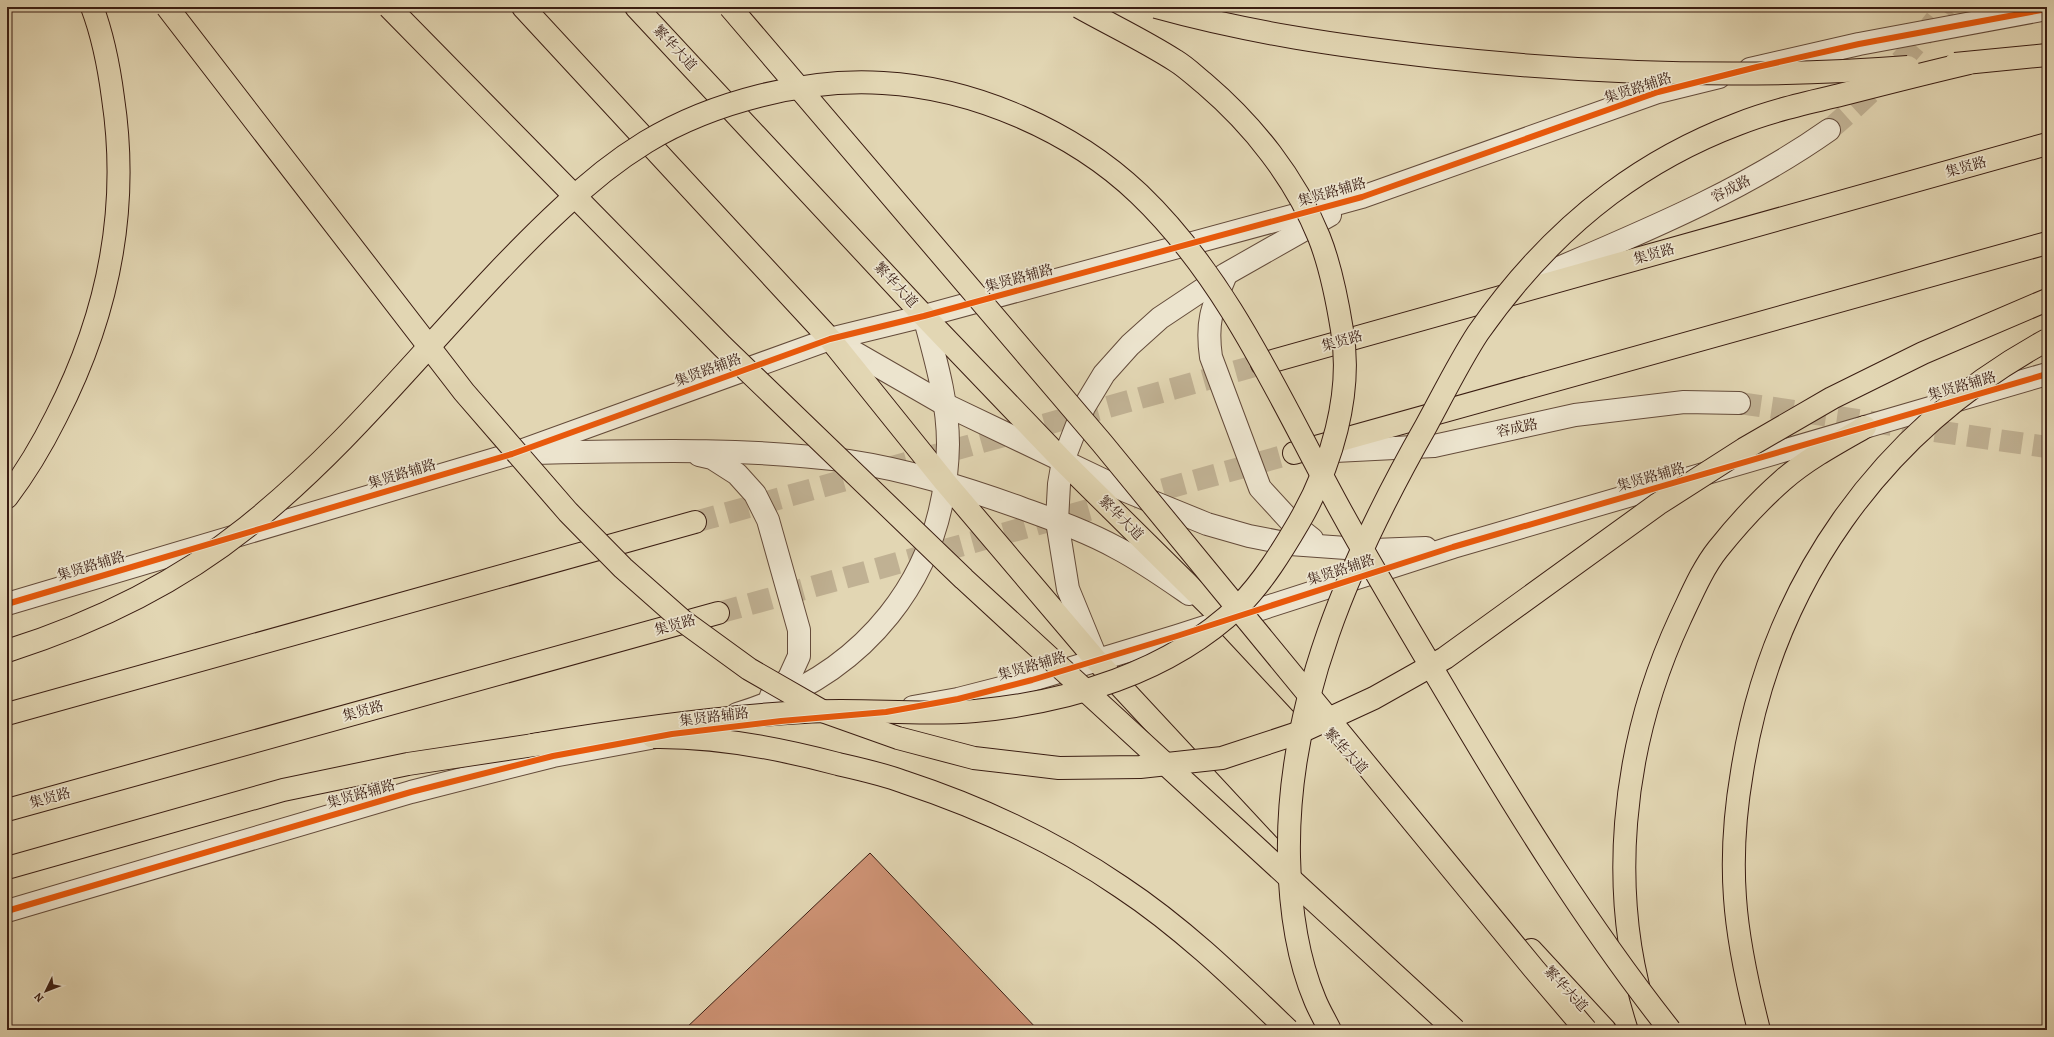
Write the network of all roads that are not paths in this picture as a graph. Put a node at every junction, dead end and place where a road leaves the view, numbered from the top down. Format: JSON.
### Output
{"nodes":[{"id":1,"x":92,"y":7,"type":"edge"},
{"id":2,"x":167,"y":7,"type":"edge"},
{"id":3,"x":389,"y":7,"type":"edge"},
{"id":4,"x":523,"y":7,"type":"edge"},
{"id":5,"x":636,"y":7,"type":"edge"},
{"id":6,"x":730,"y":7,"type":"edge"},
{"id":7,"x":1078,"y":7,"type":"edge"},
{"id":8,"x":1156,"y":7,"type":"edge"},
{"id":9,"x":2047,"y":10,"type":"edge"},
{"id":10,"x":2047,"y":55,"type":"edge"},
{"id":11,"x":1969,"y":63,"type":"junction"},
{"id":12,"x":1829,"y":130,"type":"tunnel mouth"},
{"id":13,"x":2047,"y":144,"type":"edge"},
{"id":14,"x":1362,"y":197,"type":"junction"},
{"id":15,"x":2047,"y":244,"type":"edge"},
{"id":16,"x":1226,"y":274,"type":"junction"},
{"id":17,"x":2047,"y":300,"type":"edge"},
{"id":18,"x":1474,"y":304,"type":"junction"},
{"id":19,"x":924,"y":316,"type":"junction"},
{"id":20,"x":830,"y":338,"type":"junction"},
{"id":21,"x":2047,"y":340,"type":"edge"},
{"id":22,"x":1262,"y":364,"type":"tunnel mouth"},
{"id":23,"x":2047,"y":374,"type":"edge"},
{"id":24,"x":1739,"y":403,"type":"tunnel mouth"},
{"id":25,"x":944,"y":404,"type":"junction"},
{"id":26,"x":1864,"y":427,"type":"junction"},
{"id":27,"x":684,"y":451,"type":"junction"},
{"id":28,"x":1294,"y":453,"type":"joint"},
{"id":29,"x":512,"y":454,"type":"junction"},
{"id":30,"x":1063,"y":461,"type":"junction"},
{"id":31,"x":945,"y":482,"type":"junction"},
{"id":32,"x":7,"y":497,"type":"edge"},
{"id":33,"x":1057,"y":521,"type":"junction"},
{"id":34,"x":695,"y":522,"type":"tunnel mouth"},
{"id":35,"x":1453,"y":547,"type":"junction"},
{"id":36,"x":1332,"y":548,"type":"junction"},
{"id":37,"x":7,"y":604,"type":"edge"},
{"id":38,"x":718,"y":612,"type":"tunnel mouth"},
{"id":39,"x":1224,"y":620,"type":"junction"},
{"id":40,"x":7,"y":652,"type":"edge"},
{"id":41,"x":1096,"y":660,"type":"junction"},
{"id":42,"x":750,"y":710,"type":"junction"},
{"id":43,"x":7,"y":714,"type":"edge"},
{"id":44,"x":672,"y":734,"type":"junction"},
{"id":45,"x":532,"y":745,"type":"junction"},
{"id":46,"x":7,"y":810,"type":"edge"},
{"id":47,"x":7,"y":868,"type":"edge"},
{"id":48,"x":7,"y":911,"type":"edge"},
{"id":49,"x":1288,"y":1030,"type":"edge"},
{"id":50,"x":1330,"y":1030,"type":"edge"},
{"id":51,"x":1440,"y":1030,"type":"edge"},
{"id":52,"x":1455,"y":1030,"type":"edge"},
{"id":53,"x":1586,"y":1030,"type":"edge"},
{"id":54,"x":1605,"y":1030,"type":"edge"},
{"id":55,"x":1650,"y":1030,"type":"edge"},
{"id":56,"x":1670,"y":1030,"type":"edge"},
{"id":57,"x":1759,"y":1030,"type":"edge"}],
"edges":[{"from":1,"to":32,"type":"main road"},
{"from":2,"to":17,"type":"main road","bridge":true},
{"from":3,"to":52,"type":"main road","bridge":true},
{"from":4,"to":20,"type":"main road"},
{"from":5,"to":19,"type":"main road","name":"繁华大道"},
{"from":6,"to":53,"type":"main road","bridge":true},
{"from":7,"to":45,"type":"main road","bridge":true},
{"from":8,"to":11,"type":"main road","bridge":true},
{"from":9,"to":14,"type":"street","name":"集贤路辅路"},
{"from":10,"to":11,"type":"main road","bridge":true},
{"from":11,"to":50,"type":"main road","bridge":true},
{"from":12,"to":18,"type":"street","name":"容成路"},
{"from":13,"to":18,"type":"main road","name":"集贤路"},
{"from":14,"to":16,"type":"street"},
{"from":14,"to":19,"type":"street","name":"集贤路辅路"},
{"from":15,"to":28,"type":"main road"},
{"from":16,"to":30,"type":"street"},
{"from":16,"to":36,"type":"street"},
{"from":18,"to":22,"type":"main road","name":"集贤路"},
{"from":19,"to":20,"type":"street","name":"集贤路辅路"},
{"from":19,"to":25,"type":"street"},
{"from":19,"to":30,"type":"main road","name":"繁华大道"},
{"from":20,"to":25,"type":"street"},
{"from":20,"to":29,"type":"street","name":"集贤路辅路"},
{"from":20,"to":31,"type":"main road"},
{"from":21,"to":57,"type":"main road","bridge":true},
{"from":23,"to":26,"type":"street","name":"集贤路辅路"},
{"from":24,"to":28,"type":"street","name":"容成路"},
{"from":25,"to":30,"type":"street"},
{"from":25,"to":31,"type":"street"},
{"from":26,"to":35,"type":"street","name":"集贤路辅路"},
{"from":26,"to":55,"type":"main road"},
{"from":27,"to":29,"type":"street"},
{"from":27,"to":31,"type":"street"},
{"from":27,"to":42,"type":"street"},
{"from":29,"to":37,"type":"street","name":"集贤路辅路"},
{"from":30,"to":33,"type":"street"},
{"from":30,"to":36,"type":"street"},
{"from":30,"to":39,"type":"main road","name":"繁华大道"},
{"from":31,"to":33,"type":"street"},
{"from":31,"to":41,"type":"main road"},
{"from":31,"to":42,"type":"street"},
{"from":33,"to":39,"type":"street"},
{"from":33,"to":41,"type":"street"},
{"from":34,"to":43,"type":"main road"},
{"from":35,"to":36,"type":"street"},
{"from":35,"to":39,"type":"street","name":"集贤路辅路"},
{"from":38,"to":46,"type":"main road","name":"集贤路"},
{"from":39,"to":41,"type":"street","name":"集贤路辅路"},
{"from":39,"to":54,"type":"main road","name":"繁华大道"},
{"from":40,"to":56,"type":"main road","bridge":true},
{"from":41,"to":44,"type":"street","name":"集贤路辅路"},
{"from":41,"to":51,"type":"main road"},
{"from":42,"to":44,"type":"street"},
{"from":44,"to":48,"type":"street","name":"集贤路辅路"},
{"from":45,"to":47,"type":"main road","bridge":true},
{"from":45,"to":49,"type":"main road","bridge":true}]}
